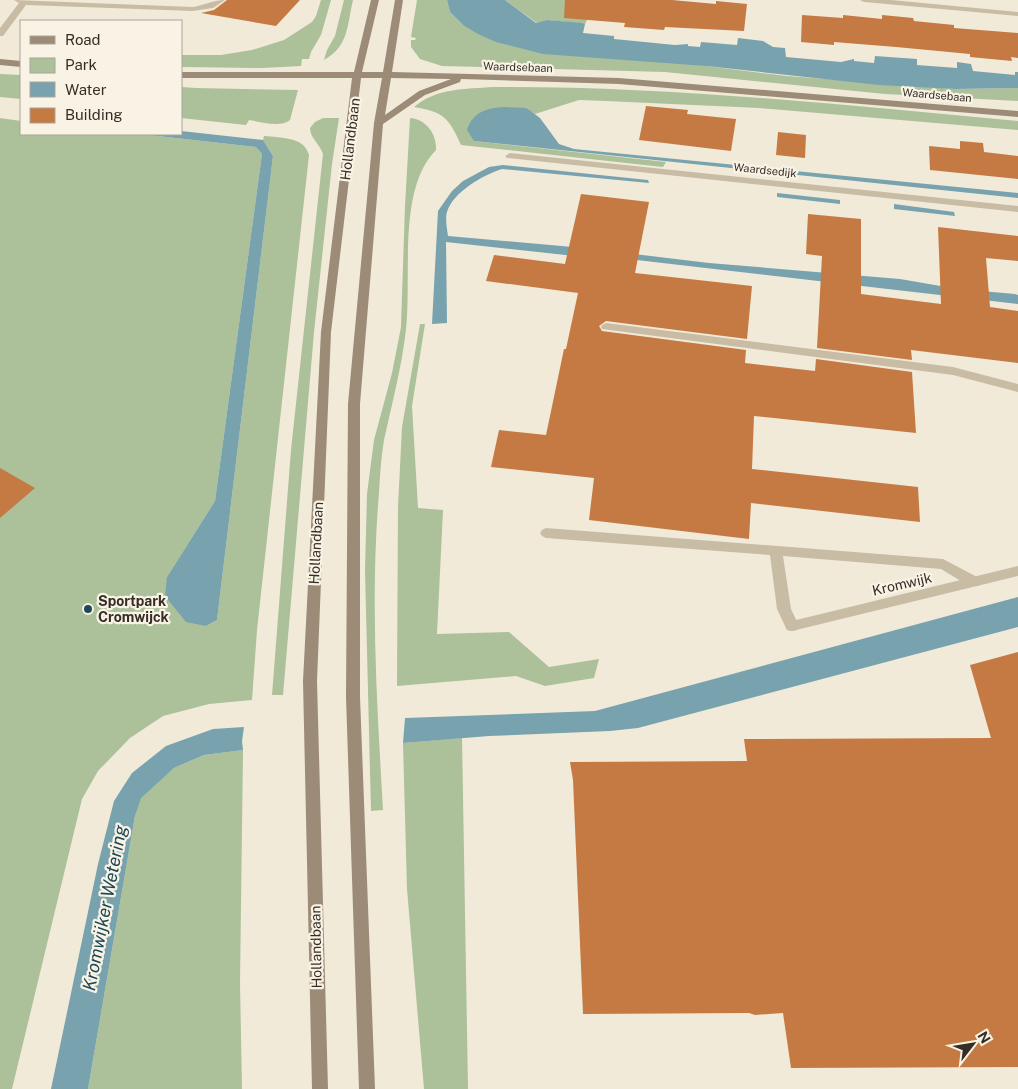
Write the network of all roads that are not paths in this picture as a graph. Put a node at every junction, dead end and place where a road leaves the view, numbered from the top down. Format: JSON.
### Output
{"nodes":[{"id":1,"x":222,"y":0,"type":"edge"},
{"id":2,"x":375,"y":0,"type":"edge"},
{"id":3,"x":400,"y":0,"type":"edge"},
{"id":4,"x":864,"y":0,"type":"edge"},
{"id":5,"x":22,"y":1,"type":"edge"},
{"id":6,"x":1018,"y":2,"type":"edge"},
{"id":7,"x":1017,"y":14,"type":"edge"},
{"id":8,"x":0,"y":34,"type":"edge"},
{"id":9,"x":0,"y":62,"type":"edge"},
{"id":10,"x":20,"y":64,"type":"edge"},
{"id":11,"x":182,"y":76,"type":"edge"},
{"id":12,"x":357,"y":76,"type":"junction"},
{"id":13,"x":388,"y":76,"type":"junction"},
{"id":14,"x":464,"y":77,"type":"junction"},
{"id":15,"x":853,"y":99,"type":"junction"},
{"id":16,"x":1018,"y":108,"type":"edge"},
{"id":17,"x":1018,"y":114,"type":"edge"},
{"id":18,"x":379,"y":123,"type":"junction"},
{"id":19,"x":510,"y":156,"type":"dead end"},
{"id":20,"x":1018,"y":209,"type":"edge"},
{"id":21,"x":606,"y":326,"type":"dead end"},
{"id":22,"x":1018,"y":388,"type":"edge"},
{"id":23,"x":546,"y":533,"type":"dead end"},
{"id":24,"x":776,"y":551,"type":"junction"},
{"id":25,"x":1018,"y":571,"type":"edge"},
{"id":26,"x":974,"y":582,"type":"junction"},
{"id":27,"x":320,"y":1089,"type":"edge"},
{"id":28,"x":367,"y":1089,"type":"edge"}],
"edges":[{"from":1,"to":5,"type":"street"},
{"from":2,"to":12,"type":"main road","name":"Hollandbaan"},
{"from":3,"to":13,"type":"main road","name":"Hollandbaan"},
{"from":4,"to":7,"type":"street"},
{"from":5,"to":8,"type":"street"},
{"from":6,"to":7,"type":"street"},
{"from":9,"to":10,"type":"main road"},
{"from":11,"to":12,"type":"main road","name":"Waardsebaan"},
{"from":12,"to":13,"type":"main road","name":"Waardsebaan"},
{"from":12,"to":27,"type":"main road","name":"Hollandbaan"},
{"from":13,"to":14,"type":"main road","name":"Waardsebaan"},
{"from":13,"to":18,"type":"main road","name":"Hollandbaan"},
{"from":14,"to":15,"type":"main road","name":"Waardsebaan"},
{"from":14,"to":18,"type":"main road"},
{"from":15,"to":16,"type":"main road","name":"Waardsebaan"},
{"from":15,"to":17,"type":"main road","name":"Waardsebaan"},
{"from":18,"to":28,"type":"main road","name":"Hollandbaan"},
{"from":19,"to":20,"type":"street","name":"Waardsedijk"},
{"from":21,"to":22,"type":"street"},
{"from":23,"to":24,"type":"street"},
{"from":24,"to":26,"type":"street"},
{"from":24,"to":26,"type":"street","name":"Kromwijk"},
{"from":25,"to":26,"type":"street","name":"Kromwijk"}]}
